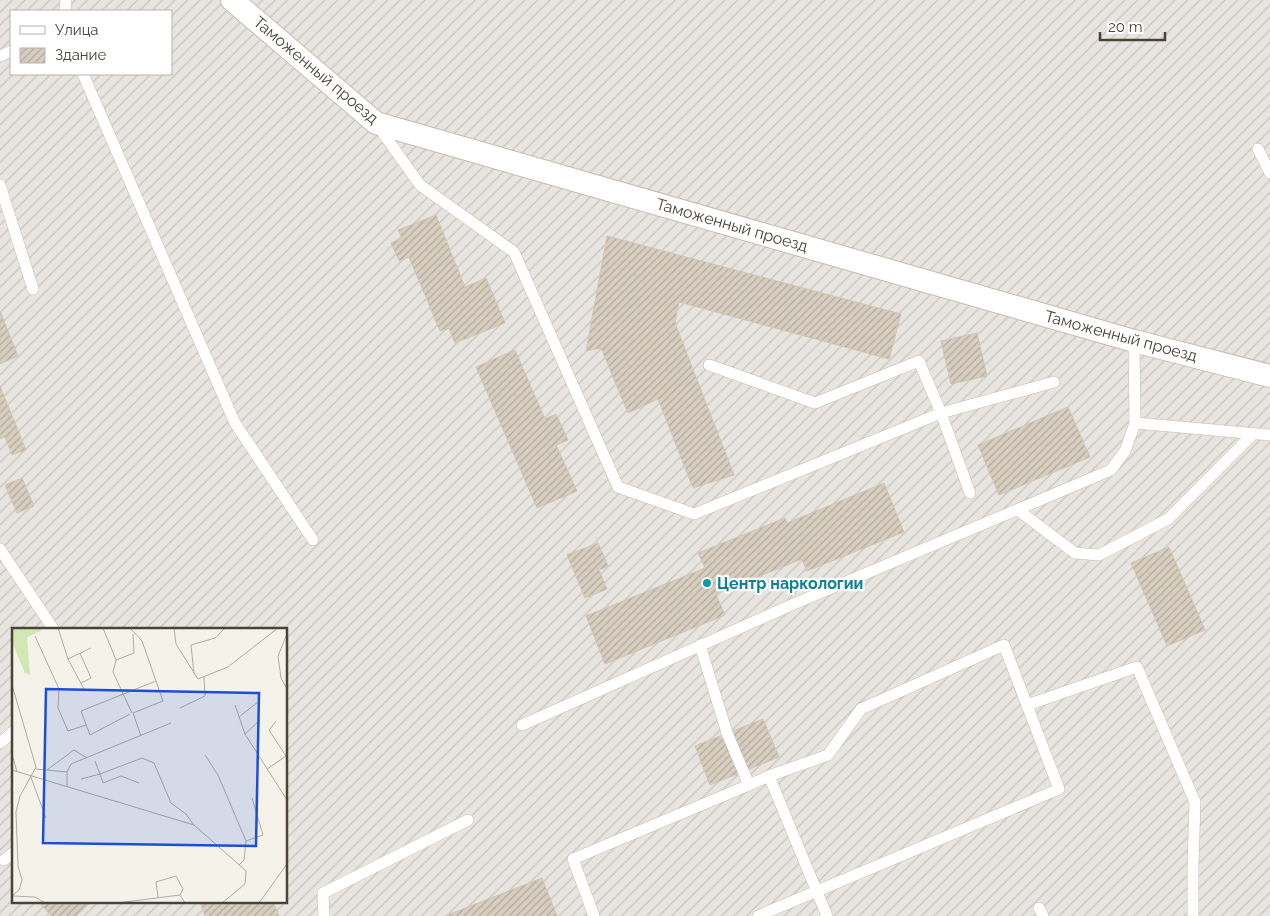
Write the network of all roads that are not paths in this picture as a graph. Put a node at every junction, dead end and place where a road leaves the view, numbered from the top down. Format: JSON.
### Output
{"nodes":[{"id":1,"x":232,"y":0,"type":"edge"},
{"id":2,"x":83,"y":75,"type":"edge"},
{"id":3,"x":376,"y":123,"type":"junction"},
{"id":4,"x":1258,"y":149,"type":"dead end"},
{"id":5,"x":1270,"y":173,"type":"edge"},
{"id":6,"x":0,"y":185,"type":"edge"},
{"id":7,"x":34,"y":289,"type":"dead end"},
{"id":8,"x":1134,"y":341,"type":"junction"},
{"id":9,"x":709,"y":365,"type":"dead end"},
{"id":10,"x":1270,"y":376,"type":"edge"},
{"id":11,"x":1054,"y":382,"type":"dead end"},
{"id":12,"x":941,"y":414,"type":"junction"},
{"id":13,"x":1135,"y":423,"type":"junction"},
{"id":14,"x":1253,"y":434,"type":"junction"},
{"id":15,"x":1270,"y":436,"type":"edge"},
{"id":16,"x":970,"y":493,"type":"dead end"},
{"id":17,"x":1018,"y":510,"type":"junction"},
{"id":18,"x":312,"y":540,"type":"dead end"},
{"id":19,"x":0,"y":548,"type":"edge"},
{"id":20,"x":53,"y":628,"type":"edge"},
{"id":21,"x":700,"y":646,"type":"junction"},
{"id":22,"x":1027,"y":705,"type":"junction"},
{"id":23,"x":522,"y":725,"type":"dead end"},
{"id":24,"x":12,"y":733,"type":"edge"},
{"id":25,"x":0,"y":743,"type":"edge"},
{"id":26,"x":769,"y":776,"type":"junction"},
{"id":27,"x":749,"y":785,"type":"junction"},
{"id":28,"x":468,"y":820,"type":"dead end"},
{"id":29,"x":12,"y":854,"type":"edge"},
{"id":30,"x":4,"y":860,"type":"dead end"},
{"id":31,"x":816,"y":891,"type":"junction"},
{"id":32,"x":324,"y":916,"type":"edge"},
{"id":33,"x":594,"y":916,"type":"edge"},
{"id":34,"x":758,"y":916,"type":"edge"},
{"id":35,"x":827,"y":916,"type":"edge"},
{"id":36,"x":1193,"y":916,"type":"edge"}],
"edges":[{"from":1,"to":3,"type":"street","name":"Таможенный проезд"},
{"from":2,"to":18,"type":"lane"},
{"from":3,"to":8,"type":"street","name":"Таможенный проезд"},
{"from":3,"to":12,"type":"lane"},
{"from":4,"to":5,"type":"lane"},
{"from":6,"to":7,"type":"lane"},
{"from":8,"to":10,"type":"street","name":"Таможенный проезд"},
{"from":8,"to":13,"type":"lane"},
{"from":9,"to":12,"type":"lane"},
{"from":11,"to":12,"type":"lane"},
{"from":12,"to":16,"type":"lane"},
{"from":13,"to":14,"type":"lane"},
{"from":13,"to":17,"type":"lane"},
{"from":14,"to":15,"type":"lane"},
{"from":14,"to":17,"type":"lane"},
{"from":17,"to":21,"type":"lane"},
{"from":19,"to":20,"type":"lane"},
{"from":21,"to":23,"type":"lane"},
{"from":21,"to":27,"type":"lane"},
{"from":22,"to":26,"type":"lane"},
{"from":22,"to":31,"type":"lane"},
{"from":22,"to":36,"type":"lane"},
{"from":24,"to":25,"type":"lane"},
{"from":26,"to":27,"type":"lane"},
{"from":26,"to":31,"type":"lane"},
{"from":27,"to":33,"type":"lane"},
{"from":28,"to":32,"type":"lane"},
{"from":29,"to":30,"type":"lane"},
{"from":31,"to":34,"type":"lane"},
{"from":31,"to":35,"type":"lane"}]}
